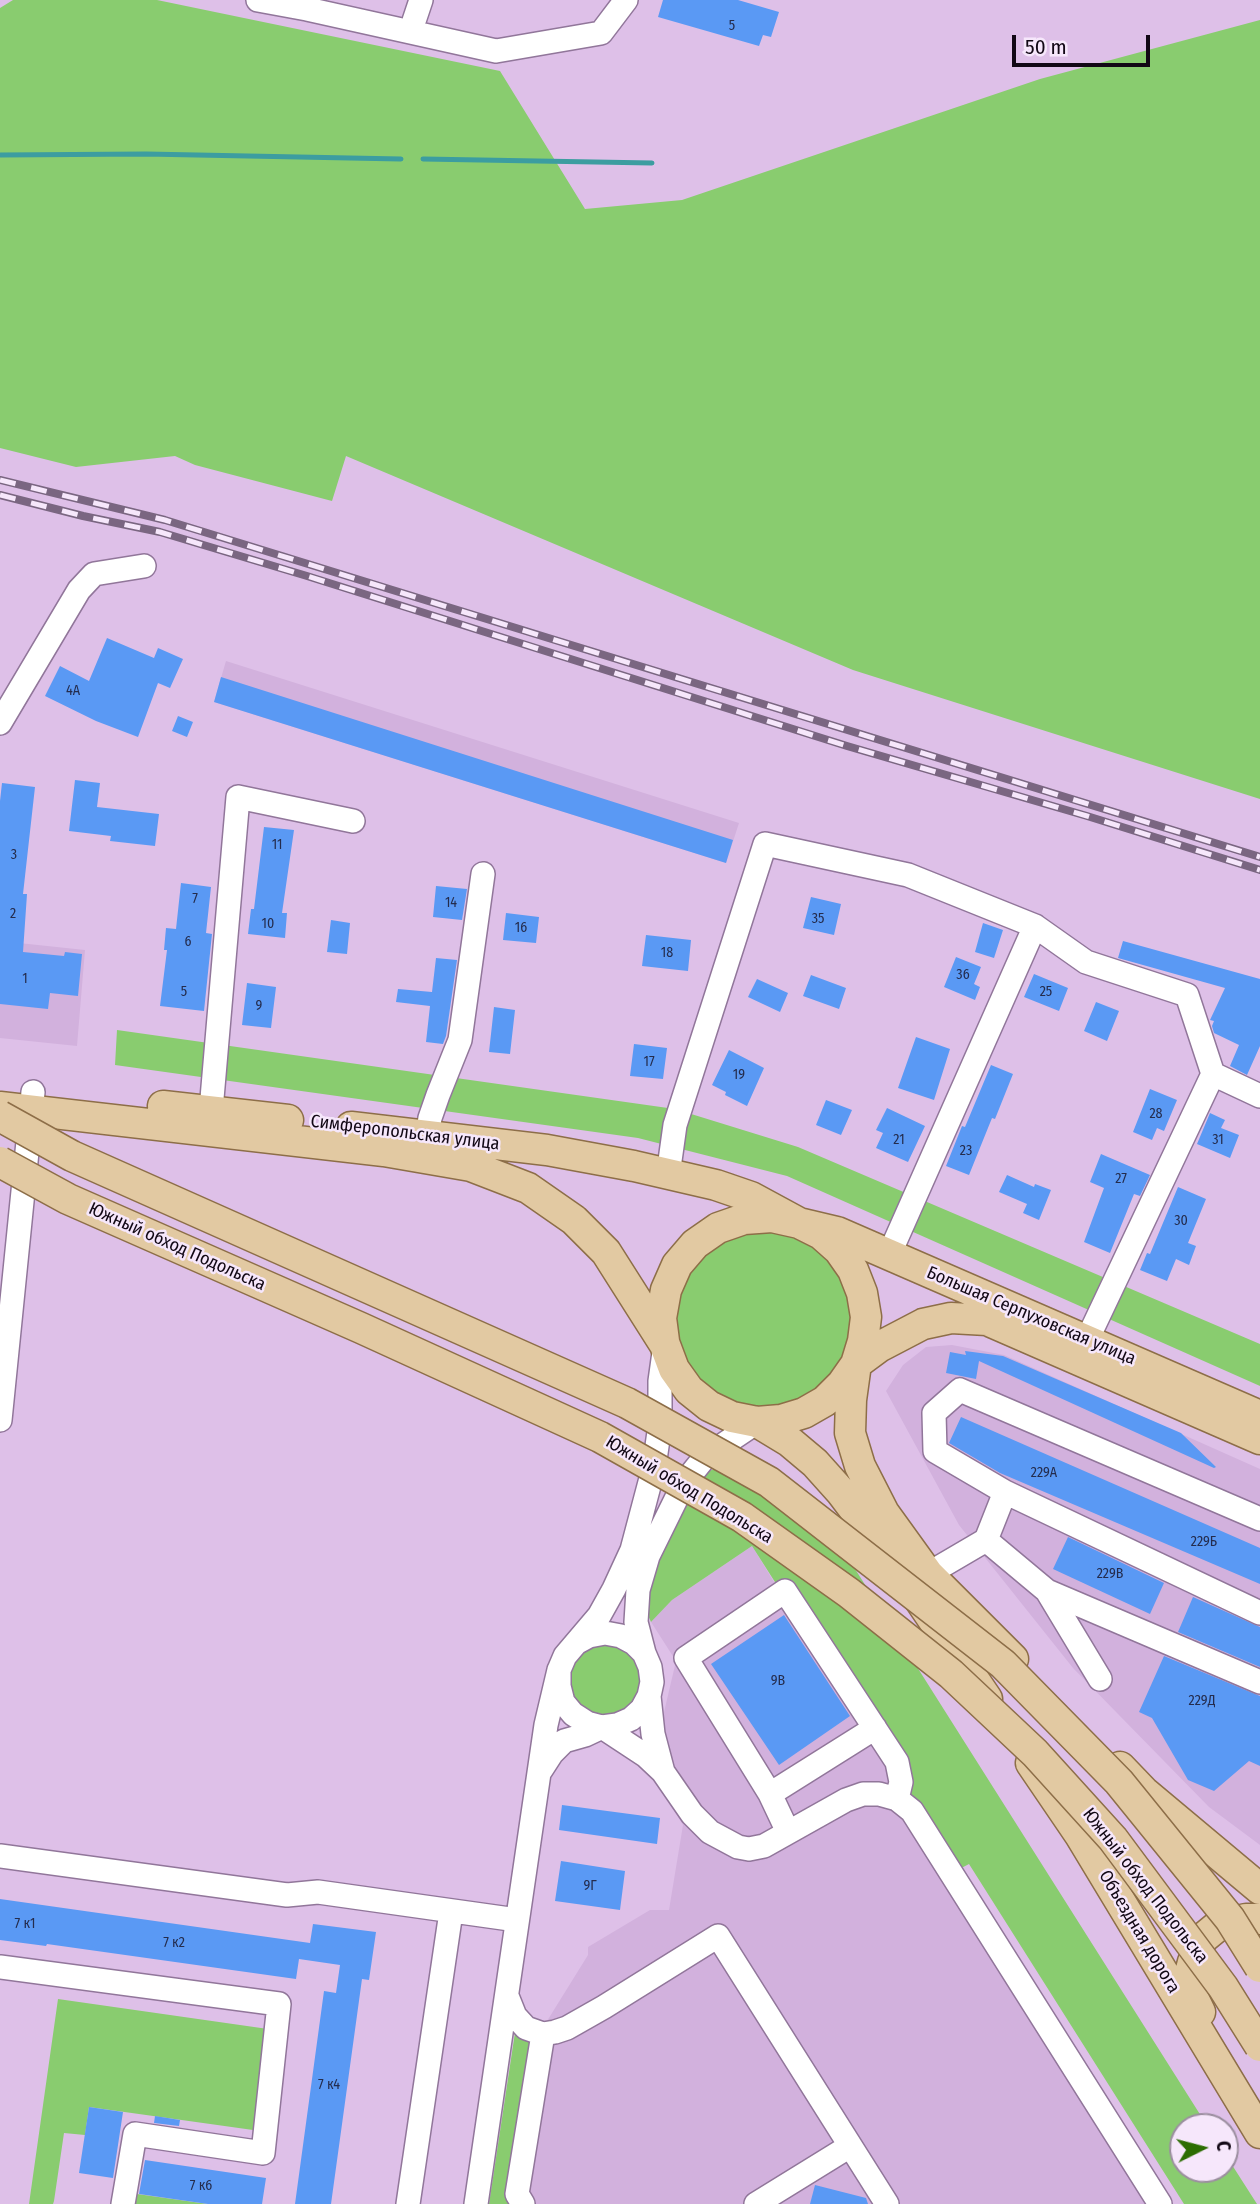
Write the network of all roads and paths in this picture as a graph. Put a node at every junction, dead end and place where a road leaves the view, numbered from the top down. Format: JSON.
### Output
{"nodes":[{"id":1,"x":258,"y":0,"type":"edge"},
{"id":2,"x":626,"y":0,"type":"edge"},
{"id":3,"x":307,"y":4,"type":"edge"},
{"id":4,"x":144,"y":566,"type":"dead end"},
{"id":5,"x":0,"y":723,"type":"edge"},
{"id":6,"x":353,"y":821,"type":"dead end"},
{"id":7,"x":483,"y":874,"type":"dead end"},
{"id":8,"x":1035,"y":926,"type":"junction"},
{"id":9,"x":1213,"y":1074,"type":"junction"},
{"id":10,"x":0,"y":1089,"type":"edge"},
{"id":11,"x":1260,"y":1096,"type":"edge"},
{"id":12,"x":32,"y":1101,"type":"junction"},
{"id":13,"x":0,"y":1107,"type":"edge"},
{"id":14,"x":211,"y":1111,"type":"junction"},
{"id":15,"x":0,"y":1116,"type":"edge"},
{"id":16,"x":427,"y":1136,"type":"junction"},
{"id":17,"x":0,"y":1162,"type":"edge"},
{"id":18,"x":668,"y":1175,"type":"junction"},
{"id":19,"x":799,"y":1223,"type":"junction"},
{"id":20,"x":8,"y":1254,"type":"edge"},
{"id":21,"x":889,"y":1255,"type":"junction"},
{"id":22,"x":1087,"y":1340,"type":"junction"},
{"id":23,"x":665,"y":1345,"type":"junction"},
{"id":24,"x":856,"y":1364,"type":"junction"},
{"id":25,"x":0,"y":1410,"type":"edge"},
{"id":26,"x":1260,"y":1416,"type":"edge"},
{"id":27,"x":0,"y":1419,"type":"edge"},
{"id":28,"x":757,"y":1422,"type":"junction"},
{"id":29,"x":1260,"y":1439,"type":"edge"},
{"id":30,"x":1005,"y":1492,"type":"junction"},
{"id":31,"x":1260,"y":1519,"type":"edge"},
{"id":32,"x":986,"y":1540,"type":"junction"},
{"id":33,"x":928,"y":1574,"type":"junction"},
{"id":34,"x":1047,"y":1591,"type":"junction"},
{"id":35,"x":1260,"y":1613,"type":"edge"},
{"id":36,"x":575,"y":1643,"type":"junction"},
{"id":37,"x":644,"y":1653,"type":"junction"},
{"id":38,"x":559,"y":1670,"type":"junction"},
{"id":39,"x":1100,"y":1679,"type":"dead end"},
{"id":40,"x":1260,"y":1682,"type":"edge"},
{"id":41,"x":649,"y":1696,"type":"junction"},
{"id":42,"x":602,"y":1727,"type":"junction"},
{"id":43,"x":875,"y":1728,"type":"junction"},
{"id":44,"x":663,"y":1772,"type":"junction"},
{"id":45,"x":539,"y":1773,"type":"junction"},
{"id":46,"x":770,"y":1794,"type":"junction"},
{"id":47,"x":897,"y":1799,"type":"junction"},
{"id":48,"x":788,"y":1832,"type":"junction"},
{"id":49,"x":0,"y":1856,"type":"edge"},
{"id":50,"x":1260,"y":1889,"type":"edge"},
{"id":51,"x":451,"y":1912,"type":"junction"},
{"id":52,"x":1260,"y":1919,"type":"edge"},
{"id":53,"x":517,"y":1920,"type":"junction"},
{"id":54,"x":0,"y":1967,"type":"edge"},
{"id":55,"x":1260,"y":1967,"type":"edge"},
{"id":56,"x":507,"y":1996,"type":"junction"},
{"id":57,"x":543,"y":2034,"type":"junction"},
{"id":58,"x":1260,"y":2046,"type":"edge"},
{"id":59,"x":1254,"y":2123,"type":"edge"},
{"id":60,"x":850,"y":2146,"type":"junction"},
{"id":61,"x":123,"y":2204,"type":"edge"},
{"id":62,"x":408,"y":2204,"type":"edge"},
{"id":63,"x":476,"y":2204,"type":"edge"},
{"id":64,"x":523,"y":2204,"type":"edge"},
{"id":65,"x":756,"y":2204,"type":"edge"},
{"id":66,"x":887,"y":2204,"type":"edge"},
{"id":67,"x":1160,"y":2204,"type":"edge"}],
"edges":[{"from":1,"to":3,"type":"street"},
{"from":2,"to":3,"type":"street"},
{"from":4,"to":5,"type":"street"},
{"from":6,"to":14,"type":"street"},
{"from":7,"to":16,"type":"street"},
{"from":8,"to":9,"type":"street"},
{"from":8,"to":18,"type":"street"},
{"from":8,"to":21,"type":"street"},
{"from":9,"to":11,"type":"street"},
{"from":9,"to":22,"type":"street"},
{"from":10,"to":12,"type":"main road","name":"Симферопольская улица"},
{"from":12,"to":13,"type":"main road","name":"Симферопольская улица"},
{"from":12,"to":14,"type":"main road","name":"Симферопольская улица"},
{"from":12,"to":20,"type":"street"},
{"from":12,"to":23,"type":"main road","name":"Симферопольская улица"},
{"from":14,"to":16,"type":"main road","name":"Симферопольская улица"},
{"from":15,"to":55,"type":"main road","bridge":true},
{"from":16,"to":18,"type":"main road","name":"Симферопольская улица"},
{"from":17,"to":58,"type":"main road","name":"Южный обход Подольска","bridge":true},
{"from":18,"to":19,"type":"main road","name":"Симферопольская улица"},
{"from":19,"to":21,"type":"main road","name":"Большая Серпуховская улица"},
{"from":19,"to":23,"type":"main road"},
{"from":19,"to":24,"type":"main road"},
{"from":20,"to":25,"type":"street"},
{"from":21,"to":22,"type":"main road","name":"Большая Серпуховская улица"},
{"from":22,"to":26,"type":"main road","name":"Большая Серпуховская улица"},
{"from":23,"to":28,"type":"main road"},
{"from":23,"to":36,"type":"street"},
{"from":24,"to":28,"type":"main road"},
{"from":24,"to":29,"type":"main road","name":"Большая Серпуховская улица"},
{"from":24,"to":33,"type":"main road"},
{"from":25,"to":27,"type":"street"},
{"from":28,"to":37,"type":"street"},
{"from":28,"to":59,"type":"main road","name":"Объездная дорога"},
{"from":30,"to":31,"type":"street"},
{"from":30,"to":32,"type":"street"},
{"from":30,"to":35,"type":"street"},
{"from":32,"to":33,"type":"street"},
{"from":32,"to":34,"type":"street"},
{"from":33,"to":50,"type":"main road"},
{"from":34,"to":39,"type":"street"},
{"from":34,"to":40,"type":"street"},
{"from":36,"to":37,"type":"street"},
{"from":36,"to":38,"type":"street"},
{"from":37,"to":41,"type":"street"},
{"from":38,"to":42,"type":"street"},
{"from":38,"to":45,"type":"street"},
{"from":41,"to":42,"type":"street"},
{"from":41,"to":44,"type":"street"},
{"from":42,"to":44,"type":"street"},
{"from":42,"to":45,"type":"street"},
{"from":43,"to":46,"type":"street"},
{"from":43,"to":46,"type":"street"},
{"from":43,"to":47,"type":"street"},
{"from":44,"to":48,"type":"street"},
{"from":45,"to":53,"type":"street"},
{"from":46,"to":48,"type":"street"},
{"from":47,"to":48,"type":"street"},
{"from":47,"to":67,"type":"street"},
{"from":49,"to":51,"type":"street"},
{"from":51,"to":53,"type":"street"},
{"from":51,"to":62,"type":"street"},
{"from":52,"to":59,"type":"main road"},
{"from":53,"to":56,"type":"street"},
{"from":54,"to":61,"type":"street"},
{"from":56,"to":57,"type":"street"},
{"from":56,"to":63,"type":"street"},
{"from":57,"to":60,"type":"street"},
{"from":57,"to":64,"type":"street"},
{"from":60,"to":65,"type":"street"},
{"from":60,"to":66,"type":"street"}]}
